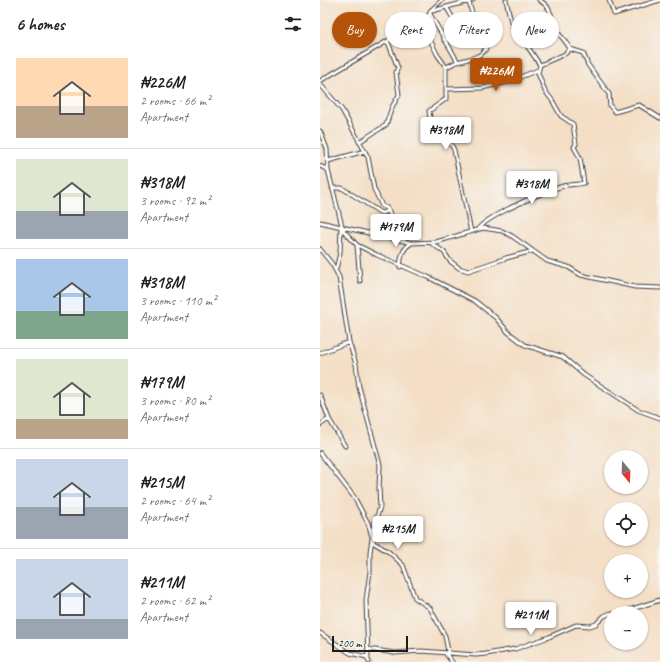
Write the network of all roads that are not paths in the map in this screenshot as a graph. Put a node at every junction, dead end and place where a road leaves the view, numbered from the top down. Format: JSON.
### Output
{"nodes":[{"id":1,"x":442,"y":0,"type":"edge"},
{"id":2,"x":474,"y":0,"type":"edge"},
{"id":3,"x":506,"y":0,"type":"edge"},
{"id":4,"x":539,"y":0,"type":"edge"},
{"id":5,"x":609,"y":0,"type":"edge"},
{"id":6,"x":660,"y":0,"type":"edge"},
{"id":7,"x":469,"y":2,"type":"junction"},
{"id":8,"x":447,"y":8,"type":"junction"},
{"id":9,"x":431,"y":12,"type":"edge"},
{"id":10,"x":433,"y":12,"type":"edge"},
{"id":11,"x":449,"y":12,"type":"edge"},
{"id":12,"x":471,"y":12,"type":"edge"},
{"id":13,"x":436,"y":25,"type":"edge"},
{"id":14,"x":444,"y":40,"type":"edge"},
{"id":15,"x":385,"y":44,"type":"edge"},
{"id":16,"x":390,"y":48,"type":"edge"},
{"id":17,"x":434,"y":48,"type":"edge"},
{"id":18,"x":449,"y":48,"type":"edge"},
{"id":19,"x":485,"y":48,"type":"edge"},
{"id":20,"x":570,"y":49,"type":"junction"},
{"id":21,"x":458,"y":62,"type":"junction"},
{"id":22,"x":540,"y":64,"type":"junction"},
{"id":23,"x":446,"y":67,"type":"junction"},
{"id":24,"x":539,"y":70,"type":"junction"},
{"id":25,"x":320,"y":83,"type":"edge"},
{"id":26,"x":447,"y":90,"type":"junction"},
{"id":27,"x":660,"y":118,"type":"edge"},
{"id":28,"x":320,"y":131,"type":"edge"},
{"id":29,"x":359,"y":142,"type":"junction"},
{"id":30,"x":365,"y":151,"type":"junction"},
{"id":31,"x":328,"y":161,"type":"junction"},
{"id":32,"x":320,"y":166,"type":"edge"},
{"id":33,"x":328,"y":170,"type":"junction"},
{"id":34,"x":332,"y":188,"type":"junction"},
{"id":35,"x":388,"y":209,"type":"junction"},
{"id":36,"x":320,"y":222,"type":"edge"},
{"id":37,"x":342,"y":227,"type":"junction"},
{"id":38,"x":478,"y":230,"type":"junction"},
{"id":39,"x":370,"y":232,"type":"junction"},
{"id":40,"x":471,"y":232,"type":"junction"},
{"id":41,"x":431,"y":242,"type":"junction"},
{"id":42,"x":412,"y":243,"type":"junction"},
{"id":43,"x":357,"y":245,"type":"junction"},
{"id":44,"x":320,"y":249,"type":"edge"},
{"id":45,"x":533,"y":251,"type":"junction"},
{"id":46,"x":400,"y":266,"type":"junction"},
{"id":47,"x":336,"y":269,"type":"junction"},
{"id":48,"x":360,"y":281,"type":"dead end"},
{"id":49,"x":660,"y":288,"type":"edge"},
{"id":50,"x":349,"y":342,"type":"junction"},
{"id":51,"x":320,"y":353,"type":"edge"},
{"id":52,"x":320,"y":395,"type":"edge"},
{"id":53,"x":329,"y":418,"type":"junction"},
{"id":54,"x":660,"y":418,"type":"edge"},
{"id":55,"x":320,"y":425,"type":"edge"},
{"id":56,"x":345,"y":446,"type":"dead end"},
{"id":57,"x":320,"y":452,"type":"edge"},
{"id":58,"x":371,"y":534,"type":"junction"},
{"id":59,"x":372,"y":539,"type":"junction"},
{"id":60,"x":660,"y":600,"type":"edge"},
{"id":61,"x":642,"y":606,"type":"edge"},
{"id":62,"x":604,"y":616,"type":"edge"},
{"id":63,"x":320,"y":633,"type":"edge"},
{"id":64,"x":368,"y":649,"type":"junction"},
{"id":65,"x":446,"y":654,"type":"junction"},
{"id":66,"x":368,"y":660,"type":"edge"},
{"id":67,"x":452,"y":662,"type":"edge"}],
"edges":[{"from":1,"to":9,"type":"street"},
{"from":2,"to":7,"type":"street"},
{"from":3,"to":22,"type":"street"},
{"from":4,"to":20,"type":"street"},
{"from":5,"to":6,"type":"street"},
{"from":7,"to":8,"type":"street"},
{"from":7,"to":12,"type":"street"},
{"from":8,"to":10,"type":"street"},
{"from":8,"to":11,"type":"street"},
{"from":13,"to":14,"type":"street"},
{"from":15,"to":25,"type":"street"},
{"from":16,"to":29,"type":"street"},
{"from":17,"to":23,"type":"street"},
{"from":18,"to":21,"type":"street"},
{"from":19,"to":21,"type":"street"},
{"from":20,"to":22,"type":"street"},
{"from":20,"to":27,"type":"street"},
{"from":21,"to":23,"type":"street"},
{"from":22,"to":24,"type":"street"},
{"from":23,"to":26,"type":"street"},
{"from":24,"to":26,"type":"street"},
{"from":24,"to":38,"type":"street"},
{"from":25,"to":29,"type":"street"},
{"from":26,"to":40,"type":"street"},
{"from":28,"to":31,"type":"street"},
{"from":29,"to":30,"type":"street"},
{"from":30,"to":31,"type":"street"},
{"from":30,"to":35,"type":"street"},
{"from":31,"to":33,"type":"street"},
{"from":32,"to":33,"type":"street"},
{"from":33,"to":34,"type":"street"},
{"from":34,"to":35,"type":"street"},
{"from":34,"to":37,"type":"street"},
{"from":35,"to":39,"type":"street"},
{"from":36,"to":37,"type":"street"},
{"from":37,"to":39,"type":"street"},
{"from":37,"to":43,"type":"street"},
{"from":37,"to":47,"type":"street"},
{"from":38,"to":40,"type":"street"},
{"from":38,"to":45,"type":"street"},
{"from":39,"to":42,"type":"street"},
{"from":40,"to":41,"type":"street"},
{"from":41,"to":42,"type":"street"},
{"from":41,"to":45,"type":"street"},
{"from":42,"to":46,"type":"street"},
{"from":43,"to":46,"type":"street"},
{"from":43,"to":48,"type":"street"},
{"from":44,"to":47,"type":"street"},
{"from":45,"to":49,"type":"street"},
{"from":46,"to":54,"type":"street"},
{"from":47,"to":50,"type":"street"},
{"from":50,"to":51,"type":"street"},
{"from":50,"to":58,"type":"street"},
{"from":52,"to":53,"type":"street"},
{"from":53,"to":55,"type":"street"},
{"from":53,"to":56,"type":"street"},
{"from":57,"to":58,"type":"street"},
{"from":58,"to":59,"type":"street"},
{"from":59,"to":64,"type":"street"},
{"from":59,"to":65,"type":"street"},
{"from":60,"to":61,"type":"street"},
{"from":62,"to":65,"type":"street"},
{"from":63,"to":66,"type":"street"},
{"from":64,"to":65,"type":"street"},
{"from":64,"to":66,"type":"street"},
{"from":65,"to":67,"type":"street"}]}
